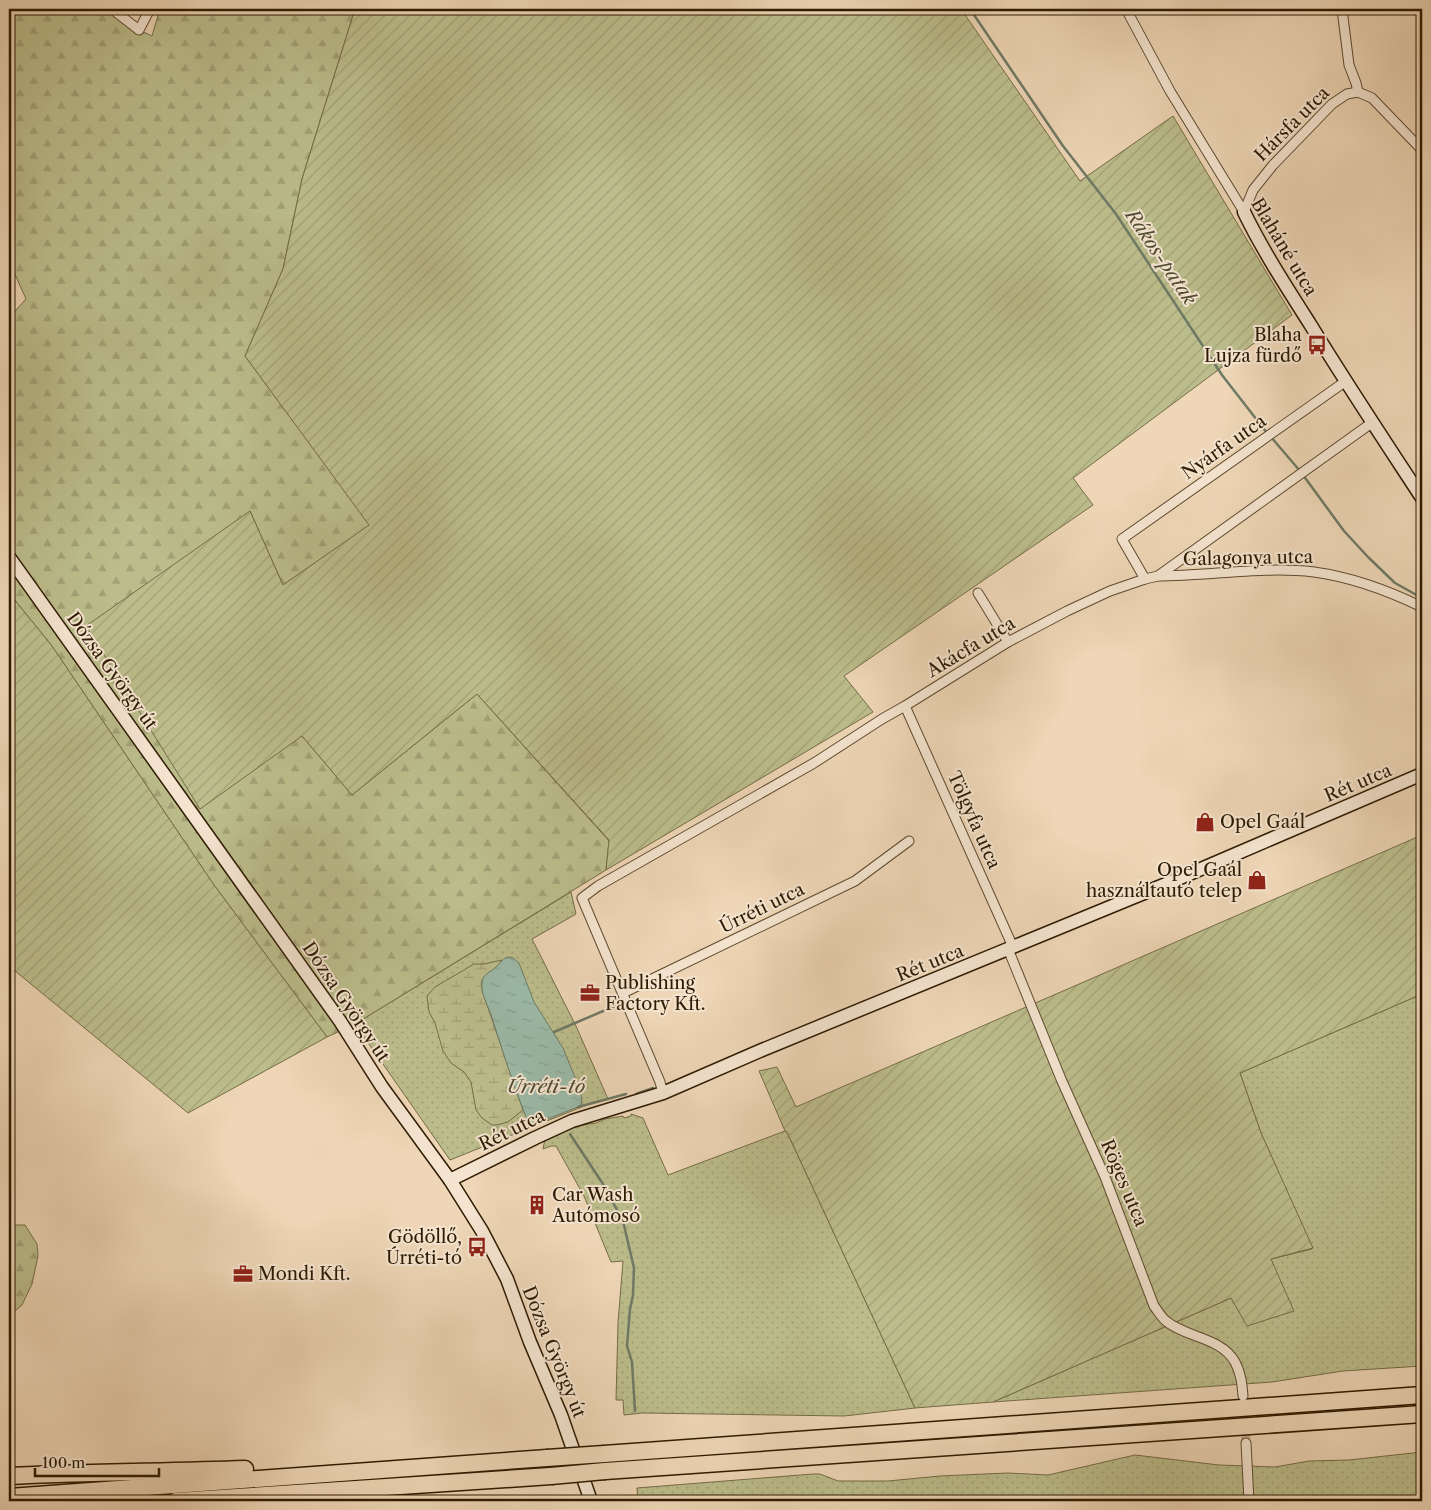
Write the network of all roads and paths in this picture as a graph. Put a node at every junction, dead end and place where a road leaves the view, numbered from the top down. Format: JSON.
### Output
{"nodes":[{"id":1,"x":112,"y":9,"type":"edge"},
{"id":2,"x":150,"y":9,"type":"edge"},
{"id":3,"x":1126,"y":9,"type":"edge"},
{"id":4,"x":1342,"y":9,"type":"edge"},
{"id":5,"x":1358,"y":92,"type":"junction"},
{"id":6,"x":1422,"y":150,"type":"edge"},
{"id":7,"x":1244,"y":212,"type":"junction"},
{"id":8,"x":1346,"y":382,"type":"junction"},
{"id":9,"x":1372,"y":422,"type":"junction"},
{"id":10,"x":1422,"y":498,"type":"edge"},
{"id":11,"x":9,"y":556,"type":"edge"},
{"id":12,"x":1158,"y":576,"type":"junction"},
{"id":13,"x":1145,"y":579,"type":"junction"},
{"id":14,"x":978,"y":593,"type":"dead end"},
{"id":15,"x":1420,"y":606,"type":"edge"},
{"id":16,"x":1008,"y":642,"type":"junction"},
{"id":17,"x":905,"y":706,"type":"junction"},
{"id":18,"x":1422,"y":774,"type":"edge"},
{"id":19,"x":909,"y":841,"type":"dead end"},
{"id":20,"x":1010,"y":948,"type":"junction"},
{"id":21,"x":623,"y":993,"type":"junction"},
{"id":22,"x":663,"y":1093,"type":"junction"},
{"id":23,"x":450,"y":1180,"type":"junction"},
{"id":24,"x":1422,"y":1395,"type":"edge"},
{"id":25,"x":1243,"y":1396,"type":"tunnel mouth"},
{"id":26,"x":1422,"y":1414,"type":"edge"},
{"id":27,"x":1246,"y":1443,"type":"tunnel mouth"},
{"id":28,"x":380,"y":1470,"type":"junction"},
{"id":29,"x":9,"y":1476,"type":"edge"},
{"id":30,"x":360,"y":1488,"type":"junction"},
{"id":31,"x":9,"y":1497,"type":"edge"},
{"id":32,"x":176,"y":1501,"type":"edge"},
{"id":33,"x":292,"y":1501,"type":"edge"},
{"id":34,"x":591,"y":1501,"type":"edge"},
{"id":35,"x":1249,"y":1501,"type":"edge"}],
"edges":[{"from":1,"to":2,"type":"street"},
{"from":3,"to":7,"type":"street","name":"Blaháné utca"},
{"from":4,"to":5,"type":"street"},
{"from":5,"to":6,"type":"street","name":"Hársfa utca"},
{"from":5,"to":7,"type":"street","name":"Hársfa utca"},
{"from":7,"to":8,"type":"street","name":"Blaháné utca"},
{"from":8,"to":9,"type":"street","name":"Blaháné utca"},
{"from":8,"to":13,"type":"street","name":"Nyárfa utca"},
{"from":9,"to":10,"type":"street","name":"Blaháné utca"},
{"from":9,"to":12,"type":"street","name":"Akácfa utca"},
{"from":11,"to":23,"type":"street","name":"Dózsa György út"},
{"from":12,"to":13,"type":"street","name":"Akácfa utca"},
{"from":12,"to":15,"type":"street","name":"Galagonya utca"},
{"from":13,"to":16,"type":"street","name":"Akácfa utca"},
{"from":14,"to":16,"type":"street"},
{"from":16,"to":17,"type":"street","name":"Akácfa utca"},
{"from":17,"to":20,"type":"street","name":"Tölgyfa utca"},
{"from":17,"to":21,"type":"street","name":"Akácfa utca"},
{"from":18,"to":20,"type":"street","name":"Rét utca"},
{"from":19,"to":21,"type":"street","name":"Úrréti utca"},
{"from":20,"to":22,"type":"street","name":"Rét utca"},
{"from":20,"to":25,"type":"street","name":"Röges utca"},
{"from":21,"to":22,"type":"street"},
{"from":22,"to":23,"type":"street","name":"Rét utca"},
{"from":23,"to":34,"type":"street","name":"Dózsa György út"},
{"from":24,"to":28,"type":"highway","bridge":true},
{"from":26,"to":30,"type":"highway","bridge":true},
{"from":27,"to":35,"type":"street"},
{"from":28,"to":29,"type":"highway"},
{"from":28,"to":31,"type":"highway"},
{"from":30,"to":32,"type":"highway"},
{"from":30,"to":33,"type":"highway"}]}
